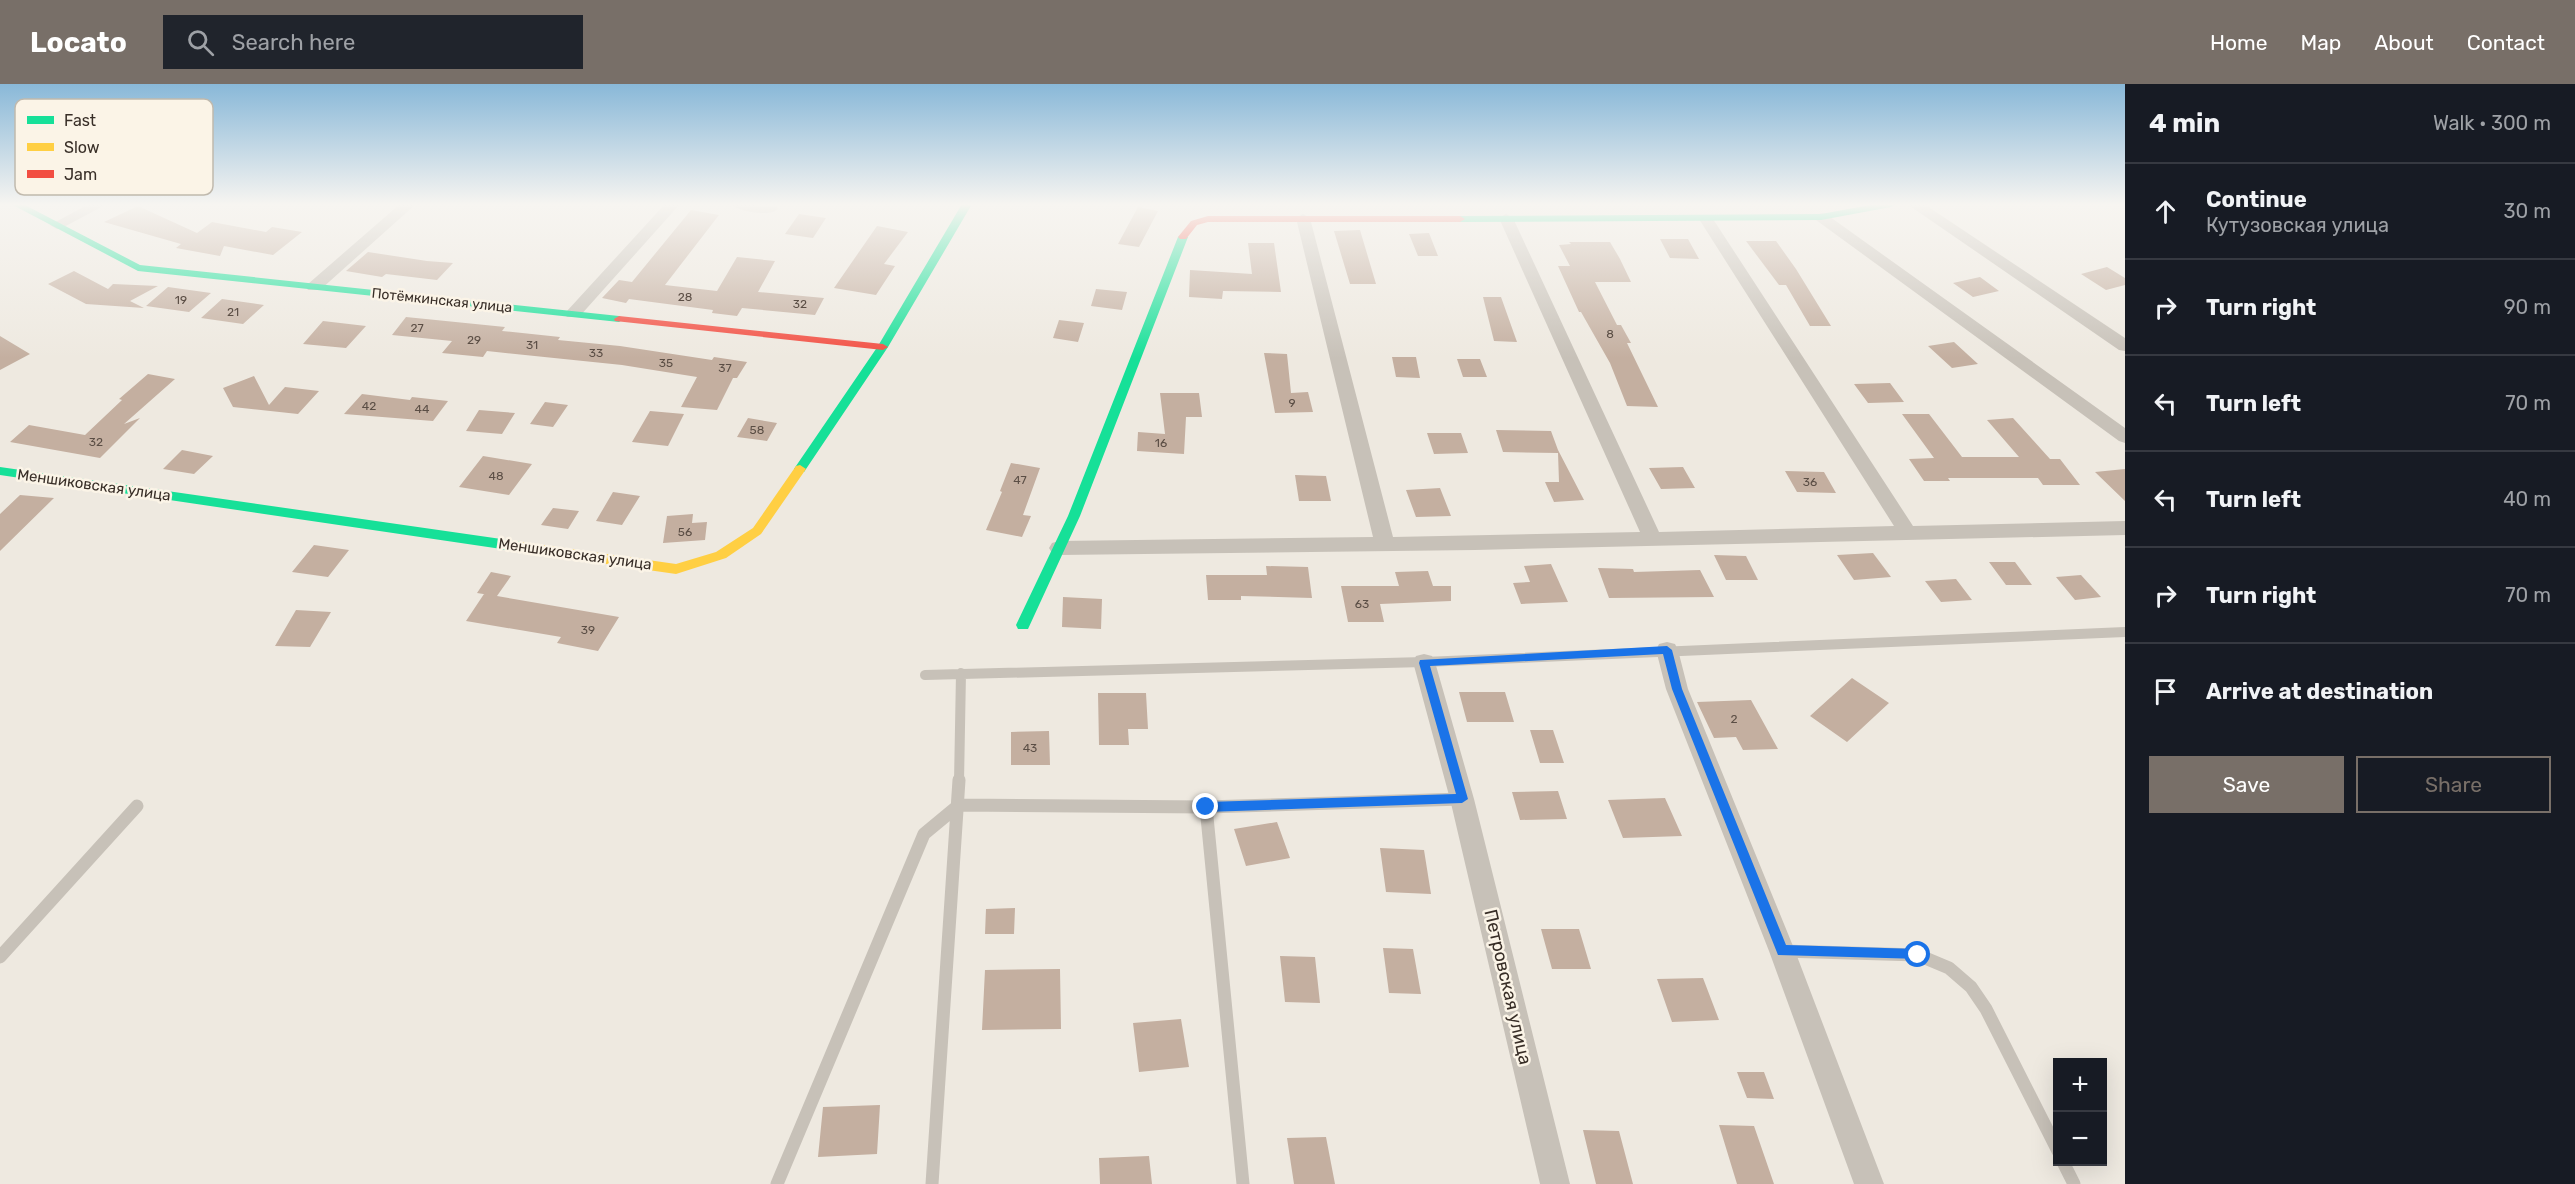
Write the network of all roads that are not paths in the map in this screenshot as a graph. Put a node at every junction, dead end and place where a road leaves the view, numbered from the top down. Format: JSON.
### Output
{"nodes":[{"id":1,"x":114,"y":255,"type":"edge"},
{"id":2,"x":350,"y":255,"type":"edge"},
{"id":3,"x":626,"y":255,"type":"edge"},
{"id":4,"x":937,"y":255,"type":"edge"},
{"id":5,"x":1176,"y":255,"type":"edge"},
{"id":6,"x":1312,"y":255,"type":"edge"},
{"id":7,"x":1523,"y":255,"type":"edge"},
{"id":8,"x":1729,"y":255,"type":"edge"},
{"id":9,"x":1874,"y":255,"type":"edge"},
{"id":10,"x":1990,"y":255,"type":"edge"},
{"id":11,"x":314,"y":286,"type":"junction"},
{"id":12,"x":573,"y":314,"type":"junction"},
{"id":13,"x":2125,"y":346,"type":"edge"},
{"id":14,"x":883,"y":347,"type":"junction"},
{"id":15,"x":2125,"y":437,"type":"edge"},
{"id":16,"x":0,"y":471,"type":"edge"},
{"id":17,"x":2125,"y":528,"type":"edge"},
{"id":18,"x":1908,"y":533,"type":"junction"},
{"id":19,"x":1653,"y":539,"type":"junction"},
{"id":20,"x":1385,"y":544,"type":"junction"},
{"id":21,"x":1059,"y":548,"type":"junction"},
{"id":22,"x":1023,"y":625,"type":"dead end"},
{"id":23,"x":2125,"y":632,"type":"edge"},
{"id":24,"x":1667,"y":650,"type":"junction"},
{"id":25,"x":1424,"y":663,"type":"junction"},
{"id":26,"x":961,"y":673,"type":"junction"},
{"id":27,"x":925,"y":675,"type":"dead end"},
{"id":28,"x":1461,"y":795,"type":"junction"},
{"id":29,"x":959,"y":805,"type":"junction"},
{"id":30,"x":137,"y":806,"type":"dead end"},
{"id":31,"x":1206,"y":807,"type":"junction"},
{"id":32,"x":1782,"y":951,"type":"junction"},
{"id":33,"x":0,"y":957,"type":"edge"},
{"id":34,"x":2053,"y":1141,"type":"edge"},
{"id":35,"x":2065,"y":1166,"type":"edge"},
{"id":36,"x":777,"y":1184,"type":"edge"},
{"id":37,"x":932,"y":1184,"type":"edge"},
{"id":38,"x":1244,"y":1184,"type":"edge"},
{"id":39,"x":1555,"y":1184,"type":"edge"},
{"id":40,"x":1869,"y":1184,"type":"edge"},
{"id":41,"x":2074,"y":1184,"type":"edge"}],
"edges":[{"from":1,"to":11,"type":"street","name":"Потёмкинская улица"},
{"from":2,"to":11,"type":"street"},
{"from":3,"to":12,"type":"street"},
{"from":4,"to":14,"type":"street","name":"Меншиковская улица"},
{"from":5,"to":21,"type":"street"},
{"from":6,"to":20,"type":"street"},
{"from":7,"to":19,"type":"street"},
{"from":8,"to":18,"type":"street"},
{"from":9,"to":15,"type":"street"},
{"from":10,"to":13,"type":"street"},
{"from":11,"to":12,"type":"street","name":"Потёмкинская улица"},
{"from":12,"to":14,"type":"street","name":"Потёмкинская улица"},
{"from":14,"to":16,"type":"street","name":"Меншиковская улица"},
{"from":17,"to":18,"type":"street"},
{"from":18,"to":19,"type":"street"},
{"from":19,"to":20,"type":"street"},
{"from":20,"to":21,"type":"street"},
{"from":21,"to":22,"type":"street"},
{"from":23,"to":24,"type":"lane"},
{"from":24,"to":25,"type":"lane"},
{"from":24,"to":32,"type":"street"},
{"from":25,"to":26,"type":"lane"},
{"from":25,"to":28,"type":"street","name":"Петровская улица"},
{"from":26,"to":27,"type":"lane"},
{"from":26,"to":29,"type":"lane"},
{"from":28,"to":31,"type":"lane"},
{"from":28,"to":39,"type":"street","name":"Петровская улица"},
{"from":29,"to":31,"type":"lane"},
{"from":29,"to":36,"type":"lane"},
{"from":29,"to":37,"type":"lane"},
{"from":30,"to":33,"type":"lane"},
{"from":31,"to":38,"type":"lane"},
{"from":32,"to":34,"type":"lane"},
{"from":32,"to":40,"type":"street"},
{"from":35,"to":41,"type":"lane"}]}
